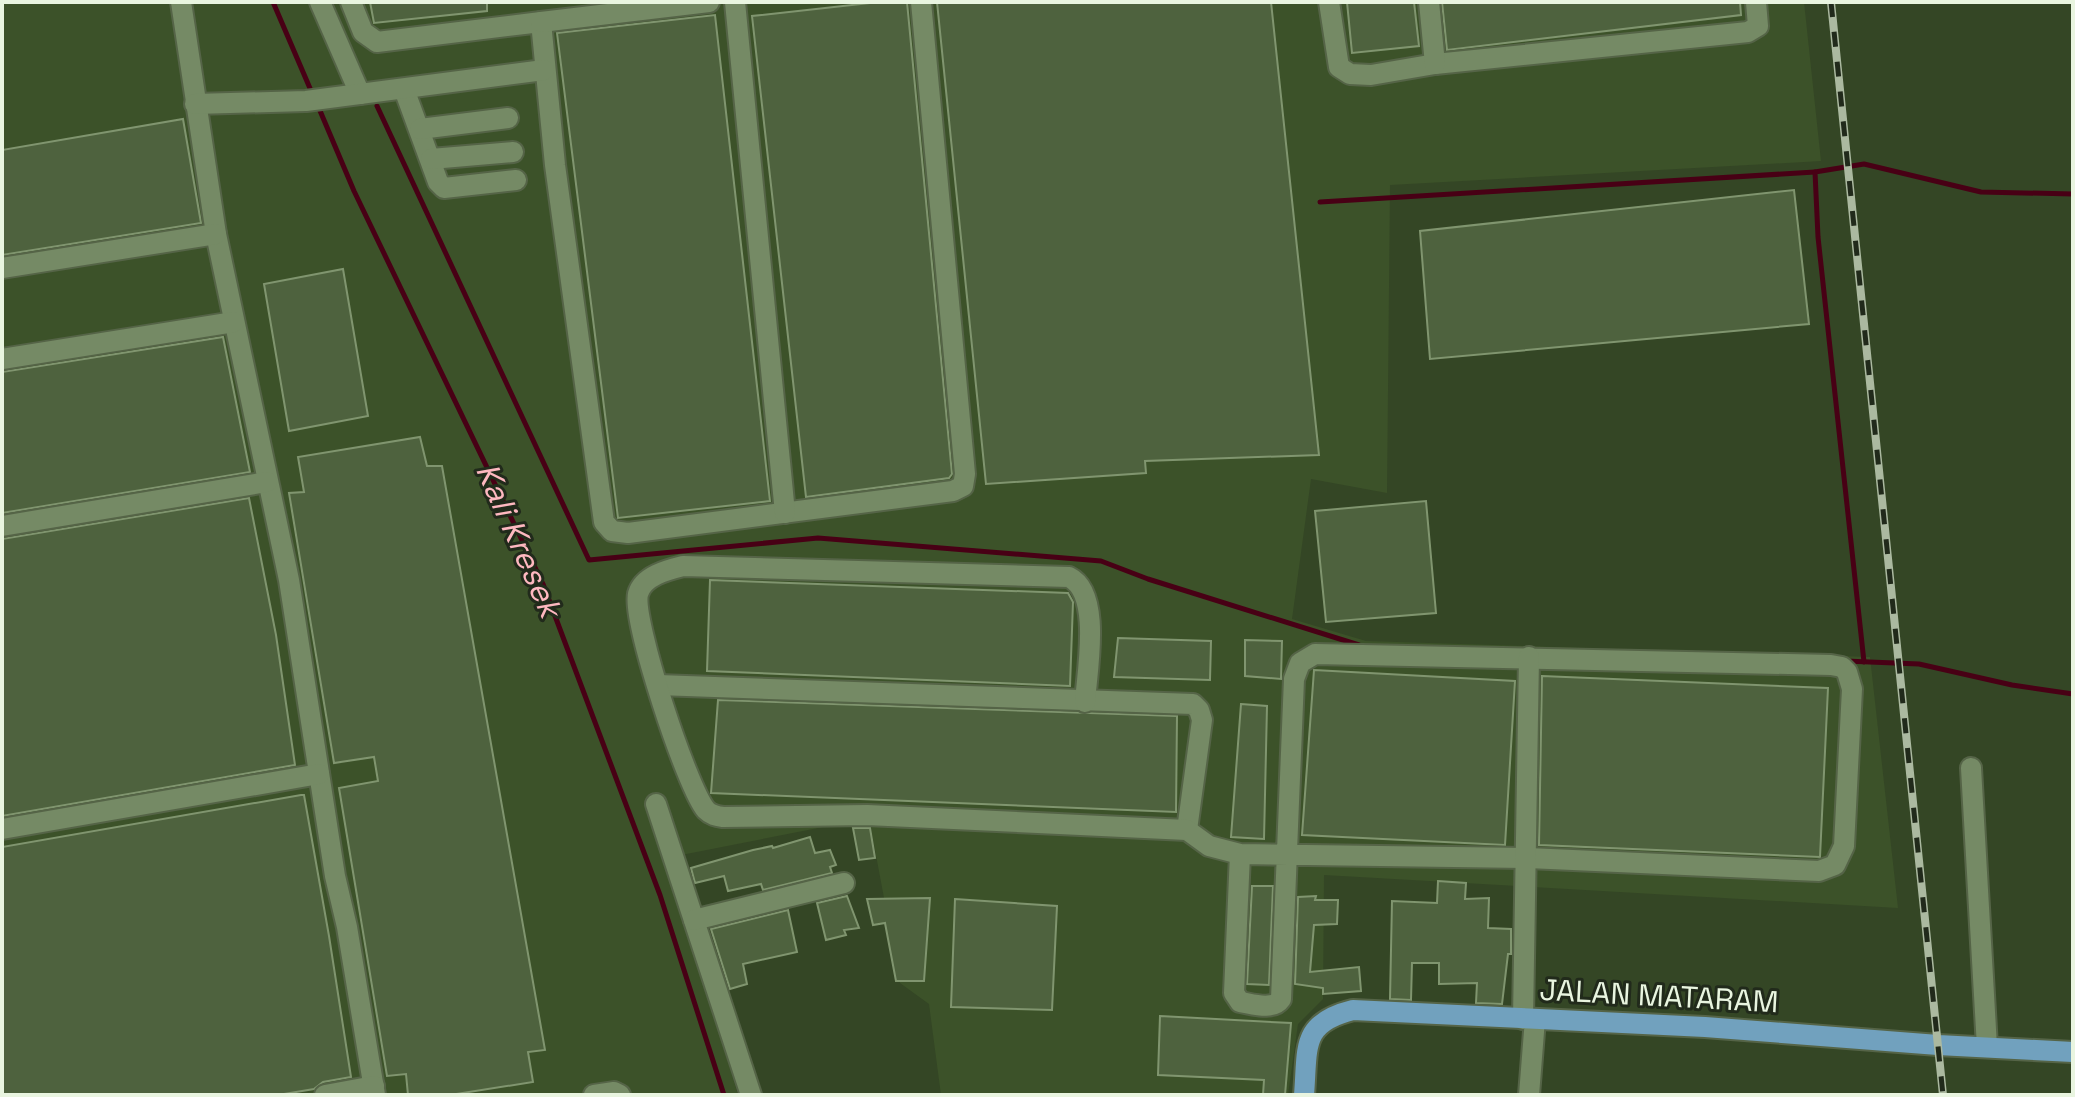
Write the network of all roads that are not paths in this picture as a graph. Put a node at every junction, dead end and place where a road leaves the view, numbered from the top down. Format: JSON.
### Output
{"nodes":[{"id":1,"x":181,"y":2,"type":"edge"},
{"id":2,"x":320,"y":2,"type":"edge"},
{"id":3,"x":351,"y":2,"type":"edge"},
{"id":4,"x":709,"y":2,"type":"edge"},
{"id":5,"x":735,"y":2,"type":"edge"},
{"id":6,"x":921,"y":2,"type":"edge"},
{"id":7,"x":1329,"y":2,"type":"edge"},
{"id":8,"x":1429,"y":2,"type":"edge"},
{"id":9,"x":1756,"y":2,"type":"edge"},
{"id":10,"x":541,"y":22,"type":"junction"},
{"id":11,"x":1435,"y":64,"type":"junction"},
{"id":12,"x":544,"y":70,"type":"junction"},
{"id":13,"x":404,"y":89,"type":"junction"},
{"id":14,"x":350,"y":95,"type":"junction"},
{"id":15,"x":195,"y":104,"type":"junction"},
{"id":16,"x":508,"y":118,"type":"dead end"},
{"id":17,"x":420,"y":129,"type":"junction"},
{"id":18,"x":513,"y":152,"type":"dead end"},
{"id":19,"x":431,"y":159,"type":"junction"},
{"id":20,"x":516,"y":180,"type":"dead end"},
{"id":21,"x":216,"y":234,"type":"junction"},
{"id":22,"x":2,"y":268,"type":"edge"},
{"id":23,"x":234,"y":322,"type":"junction"},
{"id":24,"x":2,"y":359,"type":"edge"},
{"id":25,"x":267,"y":482,"type":"junction"},
{"id":26,"x":785,"y":513,"type":"junction"},
{"id":27,"x":2,"y":526,"type":"edge"},
{"id":28,"x":1529,"y":657,"type":"junction"},
{"id":29,"x":658,"y":685,"type":"junction"},
{"id":30,"x":1085,"y":702,"type":"junction"},
{"id":31,"x":1971,"y":768,"type":"dead end"},
{"id":32,"x":319,"y":774,"type":"junction"},
{"id":33,"x":656,"y":804,"type":"dead end"},
{"id":34,"x":2,"y":829,"type":"edge"},
{"id":35,"x":1187,"y":830,"type":"junction"},
{"id":36,"x":1240,"y":854,"type":"junction"},
{"id":37,"x":1289,"y":854,"type":"junction"},
{"id":38,"x":1528,"y":858,"type":"junction"},
{"id":39,"x":844,"y":883,"type":"dead end"},
{"id":40,"x":694,"y":920,"type":"junction"},
{"id":41,"x":1529,"y":1019,"type":"junction"},
{"id":42,"x":1987,"y":1047,"type":"junction"},
{"id":43,"x":2073,"y":1052,"type":"edge"},
{"id":44,"x":374,"y":1091,"type":"edge"},
{"id":45,"x":325,"y":1095,"type":"edge"},
{"id":46,"x":594,"y":1095,"type":"edge"},
{"id":47,"x":620,"y":1095,"type":"edge"},
{"id":48,"x":751,"y":1095,"type":"edge"},
{"id":49,"x":1304,"y":1095,"type":"edge"},
{"id":50,"x":1529,"y":1095,"type":"edge"}],
"edges":[{"from":1,"to":15,"type":"street"},
{"from":2,"to":14,"type":"street"},
{"from":3,"to":10,"type":"street"},
{"from":4,"to":10,"type":"street"},
{"from":5,"to":26,"type":"street"},
{"from":6,"to":26,"type":"street"},
{"from":7,"to":11,"type":"street"},
{"from":8,"to":11,"type":"street"},
{"from":9,"to":11,"type":"street"},
{"from":10,"to":12,"type":"street"},
{"from":12,"to":13,"type":"street"},
{"from":12,"to":26,"type":"street"},
{"from":13,"to":14,"type":"street"},
{"from":13,"to":17,"type":"street"},
{"from":14,"to":15,"type":"street"},
{"from":15,"to":21,"type":"street"},
{"from":16,"to":17,"type":"street"},
{"from":17,"to":19,"type":"street"},
{"from":18,"to":19,"type":"street"},
{"from":19,"to":20,"type":"street"},
{"from":21,"to":22,"type":"street"},
{"from":21,"to":23,"type":"street"},
{"from":23,"to":24,"type":"street"},
{"from":23,"to":25,"type":"street"},
{"from":25,"to":27,"type":"street"},
{"from":25,"to":32,"type":"street"},
{"from":28,"to":37,"type":"street"},
{"from":28,"to":38,"type":"street"},
{"from":28,"to":38,"type":"street"},
{"from":29,"to":30,"type":"street"},
{"from":29,"to":30,"type":"street"},
{"from":29,"to":35,"type":"street"},
{"from":30,"to":35,"type":"street"},
{"from":31,"to":42,"type":"street"},
{"from":32,"to":34,"type":"street"},
{"from":32,"to":44,"type":"street"},
{"from":33,"to":40,"type":"street"},
{"from":35,"to":36,"type":"street"},
{"from":36,"to":37,"type":"street"},
{"from":36,"to":37,"type":"street"},
{"from":37,"to":38,"type":"street"},
{"from":38,"to":41,"type":"street"},
{"from":39,"to":40,"type":"street"},
{"from":40,"to":48,"type":"street"},
{"from":41,"to":42,"type":"main road","name":"JALAN MATARAM"},
{"from":41,"to":49,"type":"main road","name":"JALAN MATARAM"},
{"from":41,"to":50,"type":"street"},
{"from":42,"to":43,"type":"main road","name":"JALAN MATARAM"},
{"from":44,"to":45,"type":"street"},
{"from":46,"to":47,"type":"street"}]}
